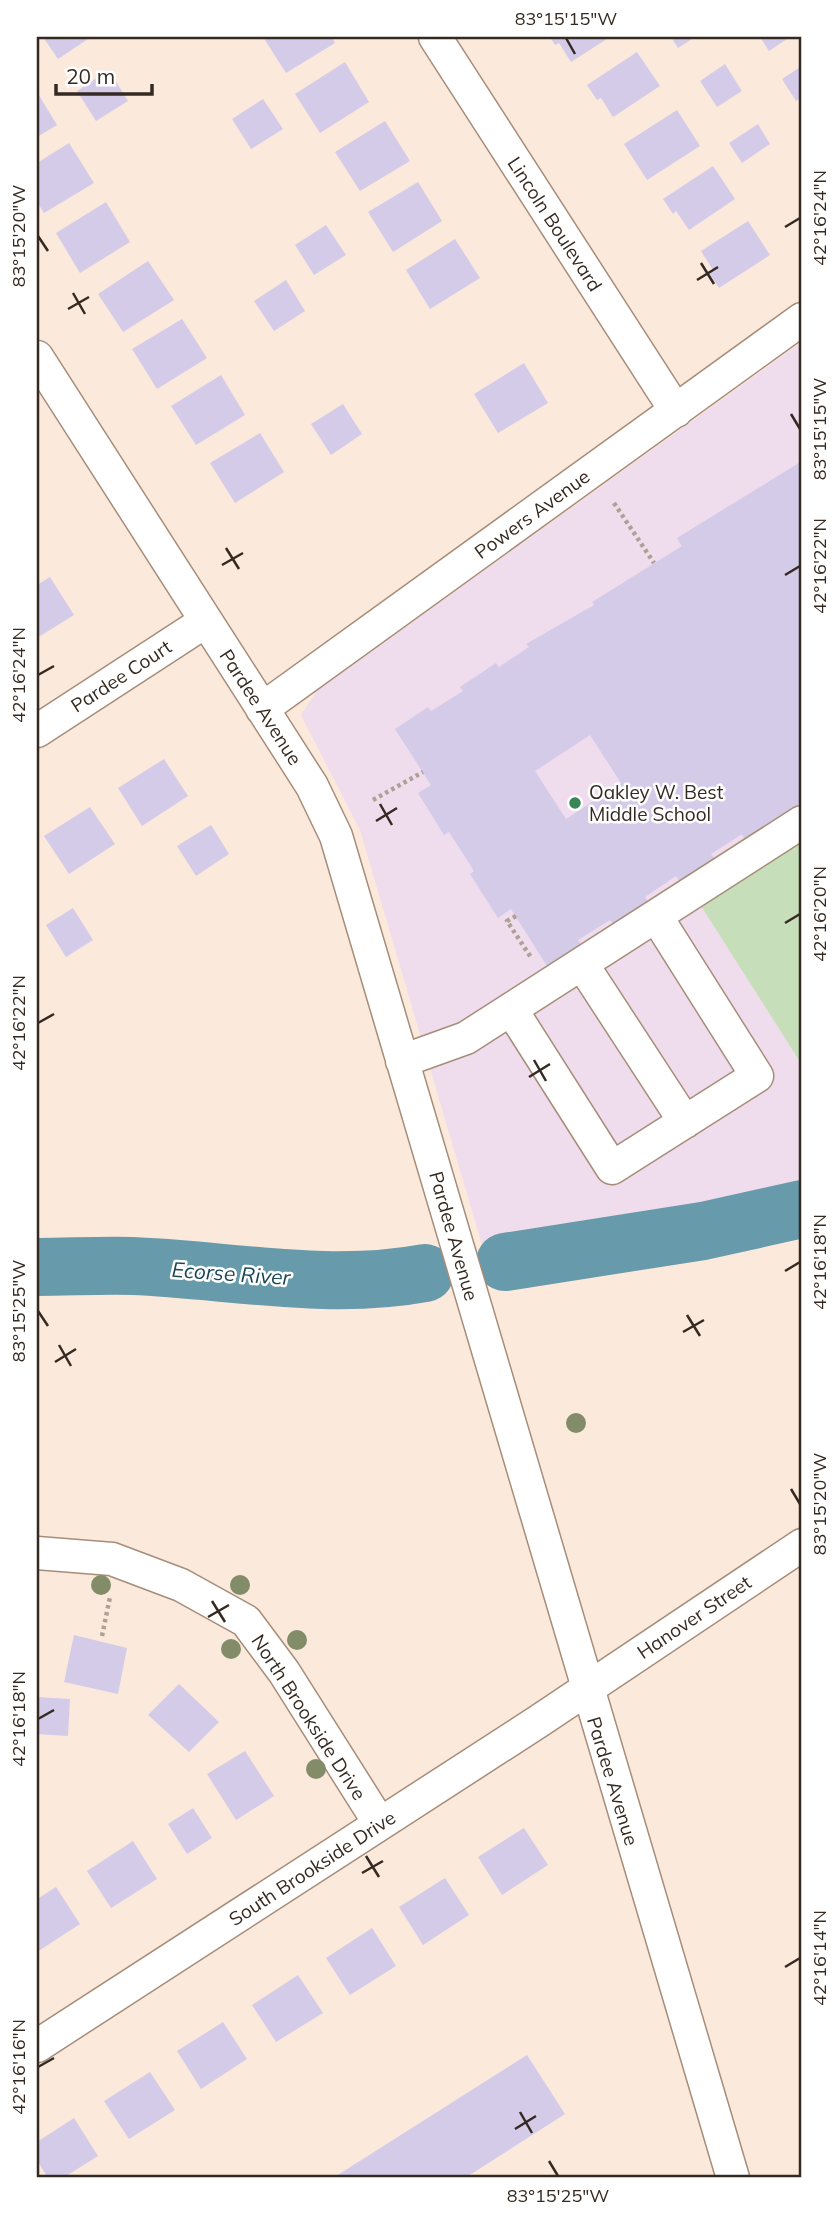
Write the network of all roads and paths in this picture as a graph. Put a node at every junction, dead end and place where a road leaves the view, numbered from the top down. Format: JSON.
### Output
{"nodes":[{"id":1,"x":435,"y":37,"type":"edge"},
{"id":2,"x":802,"y":319,"type":"edge"},
{"id":3,"x":37,"y":358,"type":"edge"},
{"id":4,"x":676,"y":411,"type":"junction"},
{"id":5,"x":614,"y":503,"type":"dead end"},
{"id":6,"x":654,"y":563,"type":"dead end"},
{"id":7,"x":206,"y":621,"type":"junction"},
{"id":8,"x":262,"y":709,"type":"junction"},
{"id":9,"x":37,"y":731,"type":"edge"},
{"id":10,"x":423,"y":772,"type":"dead end"},
{"id":11,"x":373,"y":800,"type":"dead end"},
{"id":12,"x":802,"y":822,"type":"edge"},
{"id":13,"x":656,"y":916,"type":"junction"},
{"id":14,"x":582,"y":964,"type":"junction"},
{"id":15,"x":511,"y":1009,"type":"junction"},
{"id":16,"x":402,"y":1061,"type":"junction"},
{"id":17,"x":685,"y":1122,"type":"junction"},
{"id":18,"x":802,"y":1545,"type":"edge"},
{"id":19,"x":37,"y":1553,"type":"edge"},
{"id":20,"x":110,"y":1597,"type":"dead end"},
{"id":21,"x":103,"y":1636,"type":"dead end"},
{"id":22,"x":586,"y":1690,"type":"junction"},
{"id":23,"x":380,"y":1824,"type":"junction"},
{"id":24,"x":37,"y":2046,"type":"edge"},
{"id":25,"x":733,"y":2178,"type":"edge"}],
"edges":[{"from":1,"to":4,"type":"street","name":"Lincoln Boulevard"},
{"from":2,"to":4,"type":"street","name":"Powers Avenue"},
{"from":3,"to":7,"type":"street","name":"Pardee Avenue"},
{"from":4,"to":8,"type":"street","name":"Powers Avenue"},
{"from":5,"to":6,"type":"path"},
{"from":7,"to":8,"type":"street","name":"Pardee Avenue"},
{"from":7,"to":9,"type":"street","name":"Pardee Court"},
{"from":8,"to":16,"type":"street","name":"Pardee Avenue"},
{"from":10,"to":11,"type":"path"},
{"from":12,"to":13,"type":"street"},
{"from":13,"to":14,"type":"street"},
{"from":13,"to":17,"type":"street"},
{"from":14,"to":15,"type":"street"},
{"from":14,"to":17,"type":"street"},
{"from":15,"to":16,"type":"street"},
{"from":15,"to":17,"type":"street"},
{"from":16,"to":22,"type":"street","name":"Pardee Avenue"},
{"from":18,"to":22,"type":"street","name":"Hanover Street"},
{"from":19,"to":23,"type":"street","name":"North Brookside Drive"},
{"from":20,"to":21,"type":"path"},
{"from":22,"to":23,"type":"street","name":"South Brookside Drive"},
{"from":22,"to":25,"type":"street","name":"Pardee Avenue"},
{"from":23,"to":24,"type":"street","name":"South Brookside Drive"}]}
